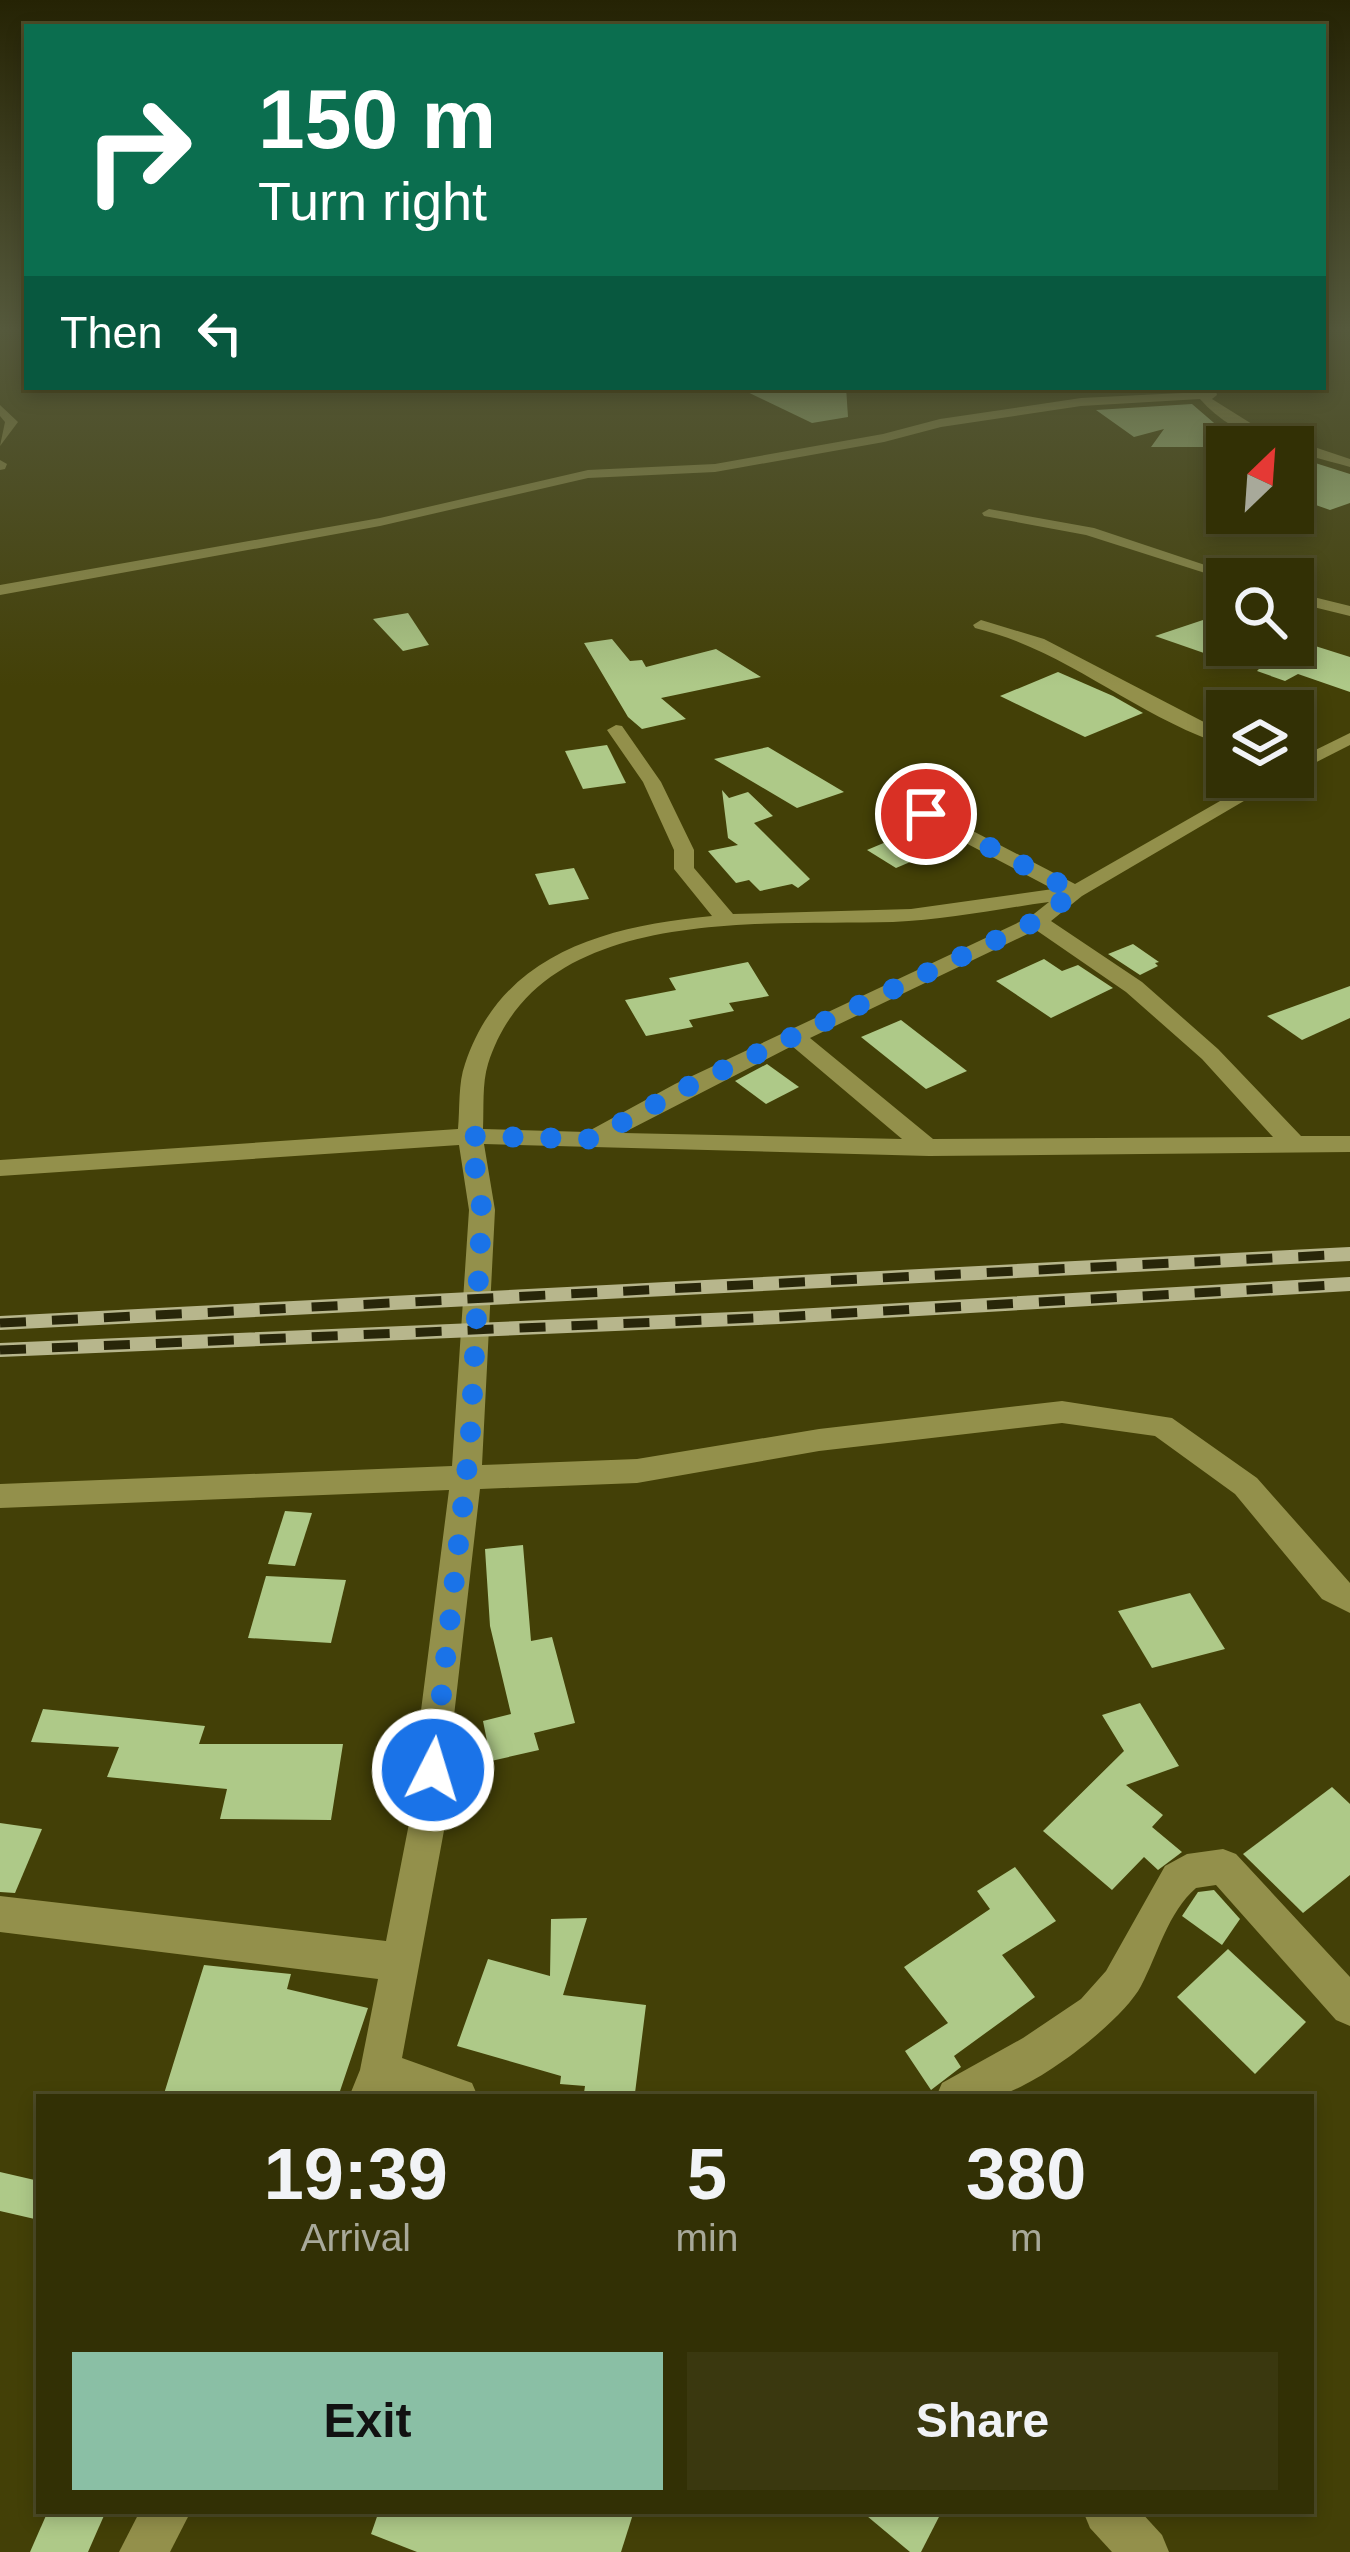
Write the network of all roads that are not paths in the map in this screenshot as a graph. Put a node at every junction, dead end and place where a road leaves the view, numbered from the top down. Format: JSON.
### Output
{"nodes":[{"id":1,"x":826,"y":448,"type":"edge"},
{"id":2,"x":1306,"y":448,"type":"edge"},
{"id":3,"x":1350,"y":463,"type":"edge"},
{"id":4,"x":989,"y":512,"type":"dead end"},
{"id":5,"x":1206,"y":568,"type":"edge"},
{"id":6,"x":0,"y":590,"type":"edge"},
{"id":7,"x":1314,"y":602,"type":"edge"},
{"id":8,"x":1350,"y":611,"type":"edge"},
{"id":9,"x":981,"y":625,"type":"dead end"},
{"id":10,"x":616,"y":730,"type":"dead end"},
{"id":11,"x":1206,"y":730,"type":"edge"},
{"id":12,"x":1350,"y":739,"type":"edge"},
{"id":13,"x":1314,"y":757,"type":"edge"},
{"id":14,"x":889,"y":794,"type":"dead end"},
{"id":15,"x":1239,"y":798,"type":"edge"},
{"id":16,"x":1075,"y":892,"type":"junction"},
{"id":17,"x":727,"y":920,"type":"junction"},
{"id":18,"x":1036,"y":921,"type":"junction"},
{"id":19,"x":796,"y":1038,"type":"junction"},
{"id":20,"x":470,"y":1136,"type":"junction"},
{"id":21,"x":592,"y":1139,"type":"junction"},
{"id":22,"x":1294,"y":1144,"type":"junction"},
{"id":23,"x":1350,"y":1144,"type":"edge"},
{"id":24,"x":929,"y":1148,"type":"junction"},
{"id":25,"x":0,"y":1168,"type":"edge"},
{"id":26,"x":468,"y":1459,"type":"junction"},
{"id":27,"x":0,"y":1496,"type":"edge"},
{"id":28,"x":1350,"y":1599,"type":"edge"},
{"id":29,"x":0,"y":1914,"type":"edge"},
{"id":30,"x":401,"y":1962,"type":"junction"},
{"id":31,"x":1350,"y":2006,"type":"edge"},
{"id":32,"x":375,"y":2084,"type":"edge"},
{"id":33,"x":439,"y":2094,"type":"edge"},
{"id":34,"x":961,"y":2094,"type":"edge"},
{"id":35,"x":165,"y":2514,"type":"edge"},
{"id":36,"x":1110,"y":2514,"type":"edge"},
{"id":37,"x":143,"y":2552,"type":"edge"},
{"id":38,"x":1145,"y":2552,"type":"edge"}],
"edges":[{"from":1,"to":6,"type":"street"},
{"from":2,"to":3,"type":"street"},
{"from":4,"to":5,"type":"street"},
{"from":7,"to":8,"type":"street"},
{"from":9,"to":11,"type":"street"},
{"from":10,"to":17,"type":"street"},
{"from":12,"to":13,"type":"street"},
{"from":14,"to":16,"type":"street"},
{"from":15,"to":16,"type":"street"},
{"from":16,"to":17,"type":"street"},
{"from":16,"to":18,"type":"street"},
{"from":17,"to":20,"type":"street"},
{"from":18,"to":19,"type":"street"},
{"from":18,"to":22,"type":"street"},
{"from":19,"to":21,"type":"street"},
{"from":19,"to":24,"type":"street"},
{"from":20,"to":21,"type":"street"},
{"from":20,"to":25,"type":"street"},
{"from":20,"to":26,"type":"street"},
{"from":21,"to":24,"type":"street"},
{"from":22,"to":23,"type":"street"},
{"from":22,"to":24,"type":"street"},
{"from":26,"to":27,"type":"street"},
{"from":26,"to":28,"type":"street"},
{"from":26,"to":30,"type":"street"},
{"from":29,"to":30,"type":"street"},
{"from":30,"to":32,"type":"street"},
{"from":31,"to":34,"type":"street"},
{"from":32,"to":33,"type":"street"},
{"from":35,"to":37,"type":"street"},
{"from":36,"to":38,"type":"street"}]}
